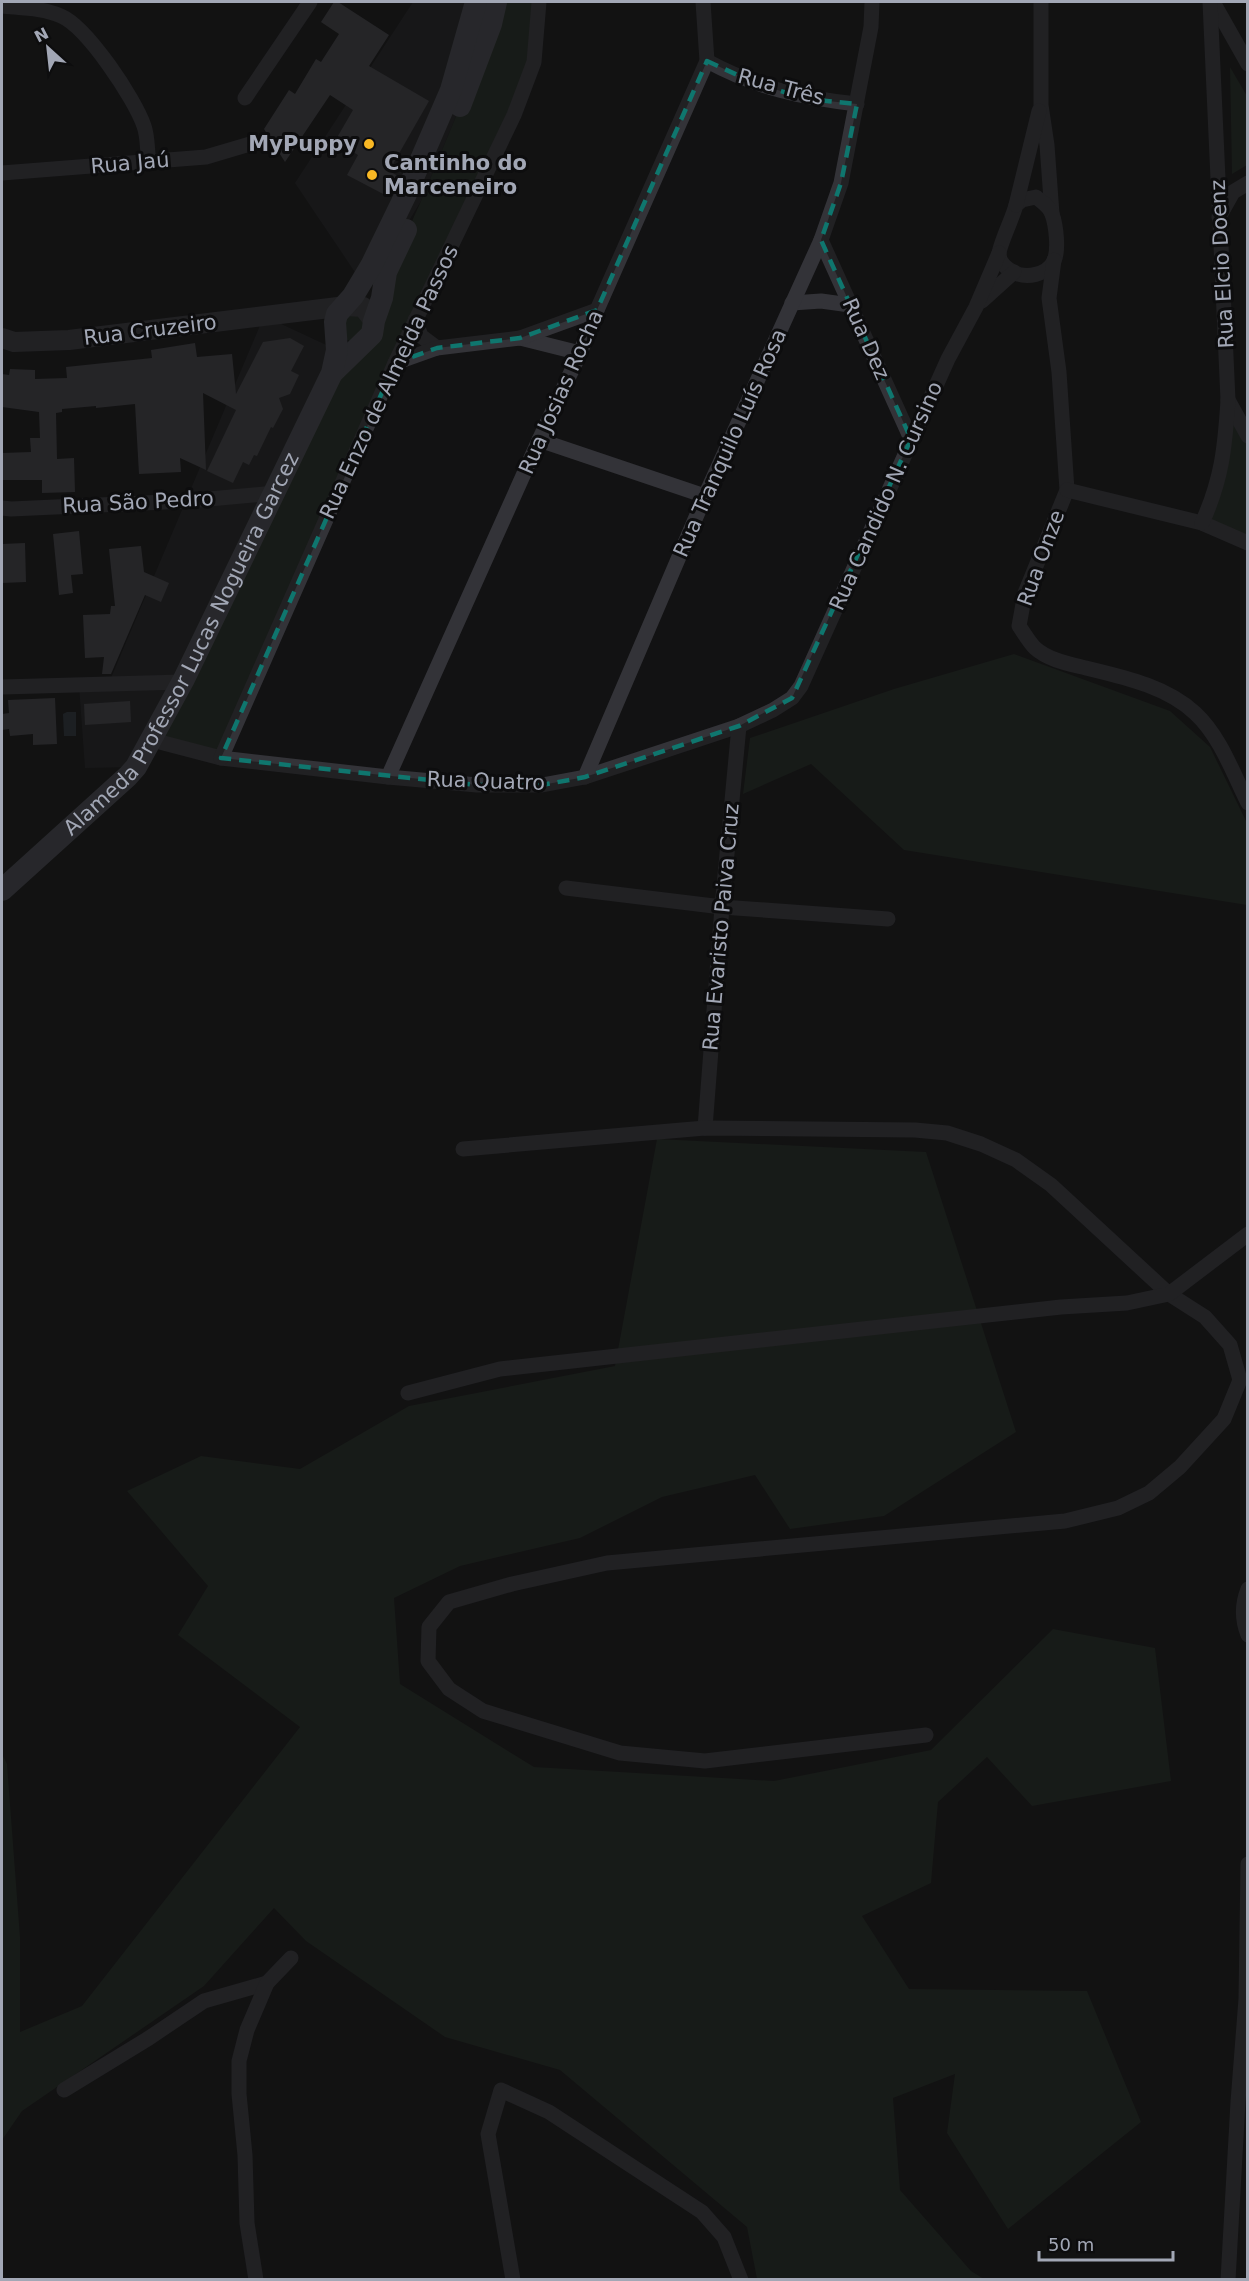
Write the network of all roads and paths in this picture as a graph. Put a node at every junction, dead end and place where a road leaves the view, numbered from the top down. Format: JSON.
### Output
{"nodes":[{"id":1,"x":310,"y":2,"type":"edge"},
{"id":2,"x":476,"y":2,"type":"edge"},
{"id":3,"x":496,"y":2,"type":"edge"},
{"id":4,"x":539,"y":2,"type":"edge"},
{"id":5,"x":703,"y":2,"type":"edge"},
{"id":6,"x":872,"y":2,"type":"edge"},
{"id":7,"x":1041,"y":2,"type":"edge"},
{"id":8,"x":1212,"y":2,"type":"edge"},
{"id":9,"x":2,"y":6,"type":"edge"},
{"id":10,"x":707,"y":61,"type":"junction"},
{"id":11,"x":1248,"y":64,"type":"edge"},
{"id":12,"x":245,"y":98,"type":"dead end"},
{"id":13,"x":857,"y":104,"type":"junction"},
{"id":14,"x":1041,"y":105,"type":"junction"},
{"id":15,"x":257,"y":142,"type":"dead end"},
{"id":16,"x":149,"y":162,"type":"junction"},
{"id":17,"x":2,"y":173,"type":"edge"},
{"id":18,"x":1248,"y":183,"type":"edge"},
{"id":19,"x":1016,"y":205,"type":"junction"},
{"id":20,"x":1052,"y":214,"type":"junction"},
{"id":21,"x":1219,"y":217,"type":"junction"},
{"id":22,"x":821,"y":240,"type":"junction"},
{"id":23,"x":999,"y":253,"type":"junction"},
{"id":24,"x":1054,"y":260,"type":"junction"},
{"id":25,"x":1021,"y":274,"type":"junction"},
{"id":26,"x":1049,"y":298,"type":"junction"},
{"id":27,"x":792,"y":303,"type":"junction"},
{"id":28,"x":850,"y":305,"type":"junction"},
{"id":29,"x":345,"y":306,"type":"junction"},
{"id":30,"x":975,"y":307,"type":"junction"},
{"id":31,"x":597,"y":310,"type":"junction"},
{"id":32,"x":299,"y":311,"type":"junction"},
{"id":33,"x":415,"y":320,"type":"junction"},
{"id":34,"x":374,"y":321,"type":"junction"},
{"id":35,"x":336,"y":337,"type":"junction"},
{"id":36,"x":2,"y":338,"type":"edge"},
{"id":37,"x":520,"y":338,"type":"junction"},
{"id":38,"x":363,"y":343,"type":"junction"},
{"id":39,"x":437,"y":348,"type":"junction"},
{"id":40,"x":580,"y":353,"type":"junction"},
{"id":41,"x":395,"y":363,"type":"junction"},
{"id":42,"x":332,"y":373,"type":"junction"},
{"id":43,"x":1228,"y":400,"type":"junction"},
{"id":44,"x":1248,"y":436,"type":"edge"},
{"id":45,"x":911,"y":439,"type":"junction"},
{"id":46,"x":539,"y":440,"type":"junction"},
{"id":47,"x":1067,"y":490,"type":"junction"},
{"id":48,"x":275,"y":493,"type":"junction"},
{"id":49,"x":705,"y":496,"type":"junction"},
{"id":50,"x":2,"y":508,"type":"edge"},
{"id":51,"x":1202,"y":523,"type":"junction"},
{"id":52,"x":1248,"y":543,"type":"edge"},
{"id":53,"x":182,"y":682,"type":"junction"},
{"id":54,"x":801,"y":686,"type":"joint"},
{"id":55,"x":2,"y":687,"type":"edge"},
{"id":56,"x":739,"y":726,"type":"junction"},
{"id":57,"x":152,"y":740,"type":"junction"},
{"id":58,"x":220,"y":758,"type":"junction"},
{"id":59,"x":388,"y":777,"type":"junction"},
{"id":60,"x":585,"y":777,"type":"junction"},
{"id":61,"x":1248,"y":803,"type":"edge"},
{"id":62,"x":566,"y":888,"type":"dead end"},
{"id":63,"x":2,"y":890,"type":"edge"},
{"id":64,"x":722,"y":907,"type":"junction"},
{"id":65,"x":888,"y":919,"type":"dead end"},
{"id":66,"x":705,"y":1128,"type":"junction"},
{"id":67,"x":463,"y":1149,"type":"dead end"},
{"id":68,"x":1248,"y":1234,"type":"edge"},
{"id":69,"x":1169,"y":1294,"type":"junction"},
{"id":70,"x":1244,"y":1377,"type":"edge"},
{"id":71,"x":408,"y":1393,"type":"dead end"},
{"id":72,"x":1248,"y":1589,"type":"edge"},
{"id":73,"x":1248,"y":1635,"type":"edge"},
{"id":74,"x":926,"y":1735,"type":"dead end"},
{"id":75,"x":1248,"y":1864,"type":"edge"},
{"id":76,"x":291,"y":1958,"type":"dead end"},
{"id":77,"x":267,"y":1983,"type":"junction"},
{"id":78,"x":64,"y":2090,"type":"dead end"},
{"id":79,"x":256,"y":2280,"type":"edge"},
{"id":80,"x":513,"y":2280,"type":"edge"},
{"id":81,"x":741,"y":2280,"type":"edge"},
{"id":82,"x":1228,"y":2280,"type":"edge"}],
"edges":[{"from":1,"to":12,"type":"street"},
{"from":2,"to":29,"type":"main road","name":"Alameda Professor Lucas Nogueira Garcez"},
{"from":3,"to":34,"type":"main road","name":"Alameda Professor Lucas Nogueira Garcez"},
{"from":4,"to":33,"type":"street","name":"Rua Enzo de Almeida Passos"},
{"from":5,"to":10,"type":"street","name":"Rua Josias Rocha"},
{"from":6,"to":13,"type":"street","name":"Rua Tranquilo Luís Rosa"},
{"from":7,"to":14,"type":"street"},
{"from":8,"to":11,"type":"street"},
{"from":8,"to":21,"type":"street","name":"Rua Elcio Doenz"},
{"from":9,"to":16,"type":"street"},
{"from":10,"to":13,"type":"street","name":"Rua Três"},
{"from":10,"to":31,"type":"street","name":"Rua Josias Rocha"},
{"from":13,"to":22,"type":"street","name":"Rua Tranquilo Luís Rosa"},
{"from":14,"to":19,"type":"street"},
{"from":14,"to":20,"type":"street"},
{"from":15,"to":16,"type":"street","name":"Rua Jaú"},
{"from":16,"to":17,"type":"street","name":"Rua Jaú"},
{"from":18,"to":21,"type":"street"},
{"from":19,"to":20,"type":"street"},
{"from":19,"to":23,"type":"street"},
{"from":20,"to":24,"type":"street"},
{"from":21,"to":43,"type":"street","name":"Rua Elcio Doenz"},
{"from":22,"to":27,"type":"street","name":"Rua Tranquilo Luís Rosa"},
{"from":22,"to":28,"type":"street","name":"Rua Dez"},
{"from":23,"to":25,"type":"street"},
{"from":23,"to":30,"type":"street","name":"Rua Candido N. Cursino"},
{"from":24,"to":25,"type":"street"},
{"from":24,"to":26,"type":"street"},
{"from":25,"to":26,"type":"street"},
{"from":25,"to":30,"type":"street","name":"Rua Candido N. Cursino"},
{"from":26,"to":47,"type":"street"},
{"from":27,"to":28,"type":"street"},
{"from":27,"to":49,"type":"street","name":"Rua Tranquilo Luís Rosa"},
{"from":28,"to":45,"type":"street","name":"Rua Dez"},
{"from":29,"to":32,"type":"street","name":"Rua Cruzeiro"},
{"from":29,"to":34,"type":"street"},
{"from":29,"to":35,"type":"main road","name":"Alameda Professor Lucas Nogueira Garcez"},
{"from":30,"to":45,"type":"street","name":"Rua Candido N. Cursino"},
{"from":31,"to":37,"type":"street"},
{"from":31,"to":40,"type":"street","name":"Rua Josias Rocha"},
{"from":32,"to":35,"type":"street"},
{"from":32,"to":36,"type":"street","name":"Rua Cruzeiro"},
{"from":33,"to":39,"type":"street"},
{"from":33,"to":41,"type":"street","name":"Rua Enzo de Almeida Passos"},
{"from":34,"to":38,"type":"main road","name":"Alameda Professor Lucas Nogueira Garcez"},
{"from":35,"to":38,"type":"street"},
{"from":35,"to":42,"type":"main road","name":"Alameda Professor Lucas Nogueira Garcez"},
{"from":37,"to":39,"type":"street"},
{"from":37,"to":40,"type":"street"},
{"from":38,"to":42,"type":"main road","name":"Alameda Professor Lucas Nogueira Garcez"},
{"from":39,"to":41,"type":"street"},
{"from":40,"to":46,"type":"street","name":"Rua Josias Rocha"},
{"from":41,"to":58,"type":"street","name":"Rua Enzo de Almeida Passos"},
{"from":42,"to":48,"type":"main road","name":"Alameda Professor Lucas Nogueira Garcez"},
{"from":43,"to":44,"type":"street"},
{"from":43,"to":51,"type":"street","name":"Rua Elcio Doenz"},
{"from":45,"to":54,"type":"street","name":"Rua Candido N. Cursino"},
{"from":46,"to":49,"type":"street"},
{"from":46,"to":59,"type":"street","name":"Rua Josias Rocha"},
{"from":47,"to":51,"type":"street"},
{"from":47,"to":61,"type":"street","name":"Rua Onze"},
{"from":48,"to":50,"type":"street","name":"Rua São Pedro"},
{"from":48,"to":53,"type":"main road","name":"Alameda Professor Lucas Nogueira Garcez"},
{"from":49,"to":60,"type":"street","name":"Rua Tranquilo Luís Rosa"},
{"from":51,"to":52,"type":"street"},
{"from":53,"to":55,"type":"street"},
{"from":53,"to":57,"type":"main road","name":"Alameda Professor Lucas Nogueira Garcez"},
{"from":54,"to":56,"type":"street","name":"Rua Quatro"},
{"from":56,"to":60,"type":"street","name":"Rua Quatro"},
{"from":56,"to":64,"type":"street","name":"Rua Evaristo Paiva Cruz"},
{"from":57,"to":58,"type":"street","name":"Rua Quatro"},
{"from":57,"to":63,"type":"main road","name":"Alameda Professor Lucas Nogueira Garcez"},
{"from":58,"to":59,"type":"street","name":"Rua Quatro"},
{"from":59,"to":60,"type":"street","name":"Rua Quatro"},
{"from":62,"to":64,"type":"street"},
{"from":64,"to":65,"type":"street"},
{"from":64,"to":66,"type":"street","name":"Rua Evaristo Paiva Cruz"},
{"from":66,"to":67,"type":"street"},
{"from":66,"to":69,"type":"street"},
{"from":68,"to":69,"type":"street"},
{"from":69,"to":70,"type":"street"},
{"from":69,"to":71,"type":"street"},
{"from":70,"to":74,"type":"street"},
{"from":72,"to":73,"type":"street"},
{"from":75,"to":82,"type":"street"},
{"from":76,"to":77,"type":"street"},
{"from":77,"to":78,"type":"street"},
{"from":77,"to":79,"type":"street"},
{"from":80,"to":81,"type":"street"}]}
